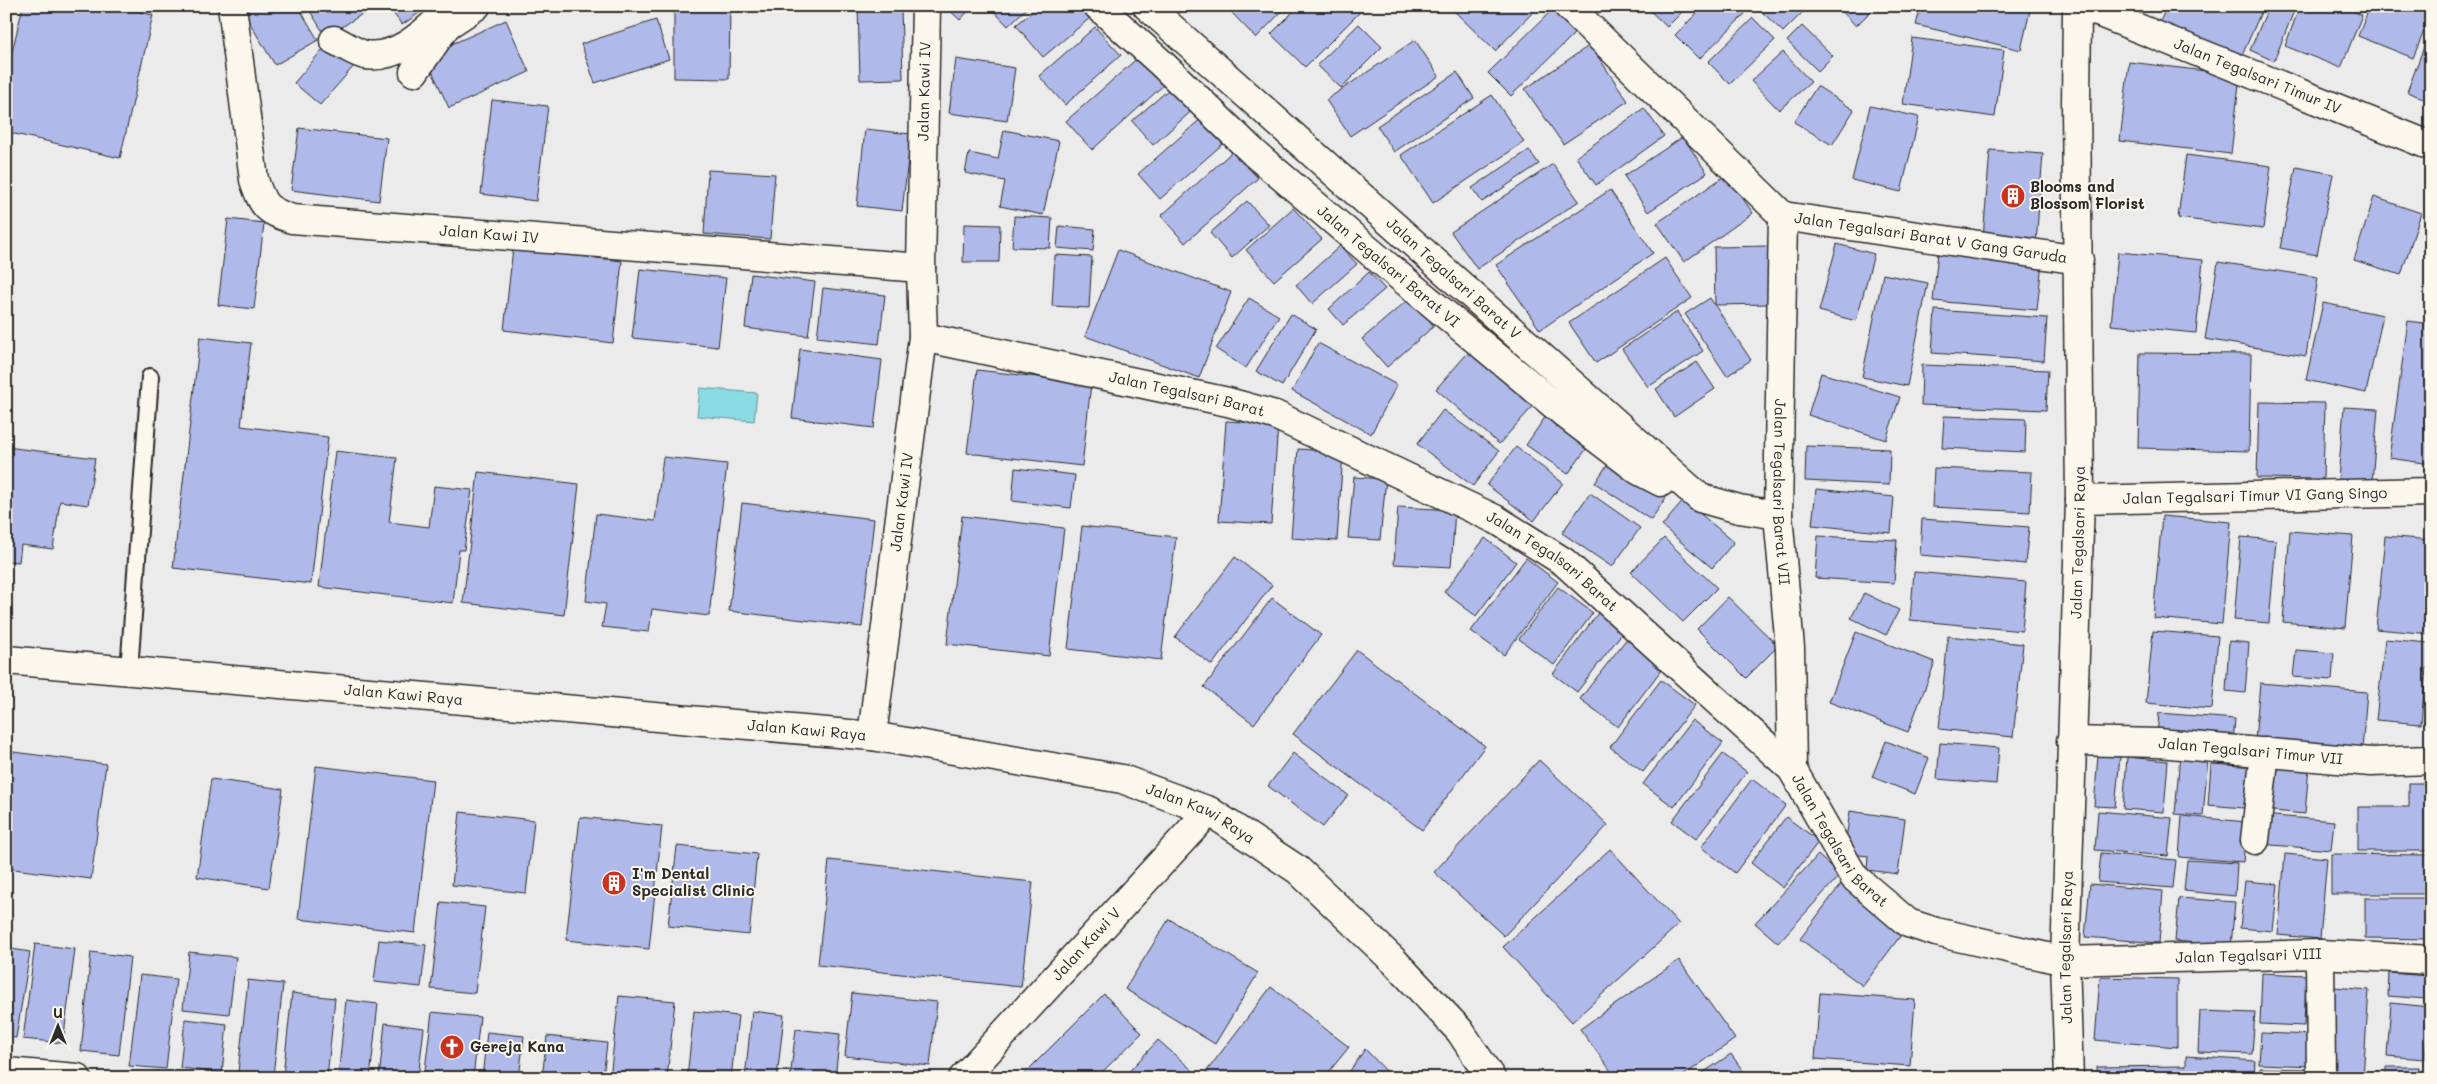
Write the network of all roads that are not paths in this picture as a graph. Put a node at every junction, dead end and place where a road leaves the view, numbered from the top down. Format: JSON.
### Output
{"nodes":[{"id":1,"x":232,"y":6,"type":"edge"},
{"id":2,"x":454,"y":6,"type":"edge"},
{"id":3,"x":476,"y":6,"type":"edge"},
{"id":4,"x":926,"y":6,"type":"edge"},
{"id":5,"x":1098,"y":6,"type":"edge"},
{"id":6,"x":1147,"y":6,"type":"edge"},
{"id":7,"x":1568,"y":6,"type":"edge"},
{"id":8,"x":2078,"y":6,"type":"edge"},
{"id":9,"x":2084,"y":6,"type":"edge"},
{"id":10,"x":334,"y":40,"type":"dead end"},
{"id":11,"x":414,"y":72,"type":"dead end"},
{"id":12,"x":2431,"y":146,"type":"edge"},
{"id":13,"x":1783,"y":216,"type":"junction"},
{"id":14,"x":2079,"y":260,"type":"junction"},
{"id":15,"x":921,"y":268,"type":"junction"},
{"id":16,"x":923,"y":337,"type":"junction"},
{"id":17,"x":150,"y":377,"type":"dead end"},
{"id":18,"x":2431,"y":492,"type":"edge"},
{"id":19,"x":1700,"y":498,"type":"junction"},
{"id":20,"x":2080,"y":500,"type":"junction"},
{"id":21,"x":1778,"y":515,"type":"junction"},
{"id":22,"x":6,"y":660,"type":"edge"},
{"id":23,"x":130,"y":671,"type":"junction"},
{"id":24,"x":872,"y":736,"type":"junction"},
{"id":25,"x":2071,"y":741,"type":"junction"},
{"id":26,"x":2265,"y":752,"type":"junction"},
{"id":27,"x":2431,"y":760,"type":"edge"},
{"id":28,"x":1792,"y":769,"type":"junction"},
{"id":29,"x":1209,"y":811,"type":"junction"},
{"id":30,"x":2256,"y":840,"type":"dead end"},
{"id":31,"x":2320,"y":954,"type":"junction"},
{"id":32,"x":2431,"y":960,"type":"edge"},
{"id":33,"x":2065,"y":961,"type":"junction"},
{"id":34,"x":16,"y":1074,"type":"edge"},
{"id":35,"x":77,"y":1078,"type":"edge"},
{"id":36,"x":963,"y":1078,"type":"edge"},
{"id":37,"x":1492,"y":1078,"type":"edge"},
{"id":38,"x":2069,"y":1078,"type":"edge"},
{"id":39,"x":2321,"y":1078,"type":"edge"}],
"edges":[{"from":1,"to":15,"type":"street","name":"Jalan Kawi IV"},
{"from":2,"to":10,"type":"street"},
{"from":3,"to":11,"type":"street"},
{"from":4,"to":15,"type":"street","name":"Jalan Kawi IV"},
{"from":5,"to":19,"type":"street","name":"Jalan Tegalsari Barat VI"},
{"from":6,"to":19,"type":"street","name":"Jalan Tegalsari Barat V"},
{"from":7,"to":13,"type":"street","name":"Jalan Tegalsari Barat V Gang Garuda"},
{"from":8,"to":14,"type":"street","name":"Jalan Tegalsari Raya"},
{"from":9,"to":12,"type":"street","name":"Jalan Tegalsari Timur IV"},
{"from":13,"to":14,"type":"street","name":"Jalan Tegalsari Barat V Gang Garuda"},
{"from":13,"to":21,"type":"street","name":"Jalan Tegalsari Barat VII"},
{"from":14,"to":20,"type":"street","name":"Jalan Tegalsari Raya"},
{"from":15,"to":16,"type":"street","name":"Jalan Kawi IV"},
{"from":16,"to":24,"type":"street","name":"Jalan Kawi IV"},
{"from":16,"to":28,"type":"street","name":"Jalan Tegalsari Barat"},
{"from":17,"to":23,"type":"lane"},
{"from":18,"to":20,"type":"street","name":"Jalan Tegalsari Timur VI Gang Singo"},
{"from":19,"to":21,"type":"street","name":"Jalan Tegalsari Barat V"},
{"from":20,"to":25,"type":"street","name":"Jalan Tegalsari Raya"},
{"from":21,"to":28,"type":"street","name":"Jalan Tegalsari Barat VII"},
{"from":22,"to":23,"type":"street","name":"Jalan Kawi Raya"},
{"from":23,"to":24,"type":"street","name":"Jalan Kawi Raya"},
{"from":24,"to":29,"type":"street","name":"Jalan Kawi Raya"},
{"from":25,"to":26,"type":"street","name":"Jalan Tegalsari Timur VII"},
{"from":25,"to":33,"type":"street","name":"Jalan Tegalsari Raya"},
{"from":26,"to":27,"type":"street","name":"Jalan Tegalsari Timur VII"},
{"from":26,"to":30,"type":"street"},
{"from":28,"to":33,"type":"street","name":"Jalan Tegalsari Barat"},
{"from":29,"to":36,"type":"street","name":"Jalan Kawi V"},
{"from":29,"to":37,"type":"street","name":"Jalan Kawi Raya"},
{"from":31,"to":32,"type":"street","name":"Jalan Tegalsari VIII"},
{"from":31,"to":33,"type":"street","name":"Jalan Tegalsari VIII"},
{"from":31,"to":39,"type":"street"},
{"from":33,"to":38,"type":"street","name":"Jalan Tegalsari Raya"},
{"from":34,"to":35,"type":"street"}]}
